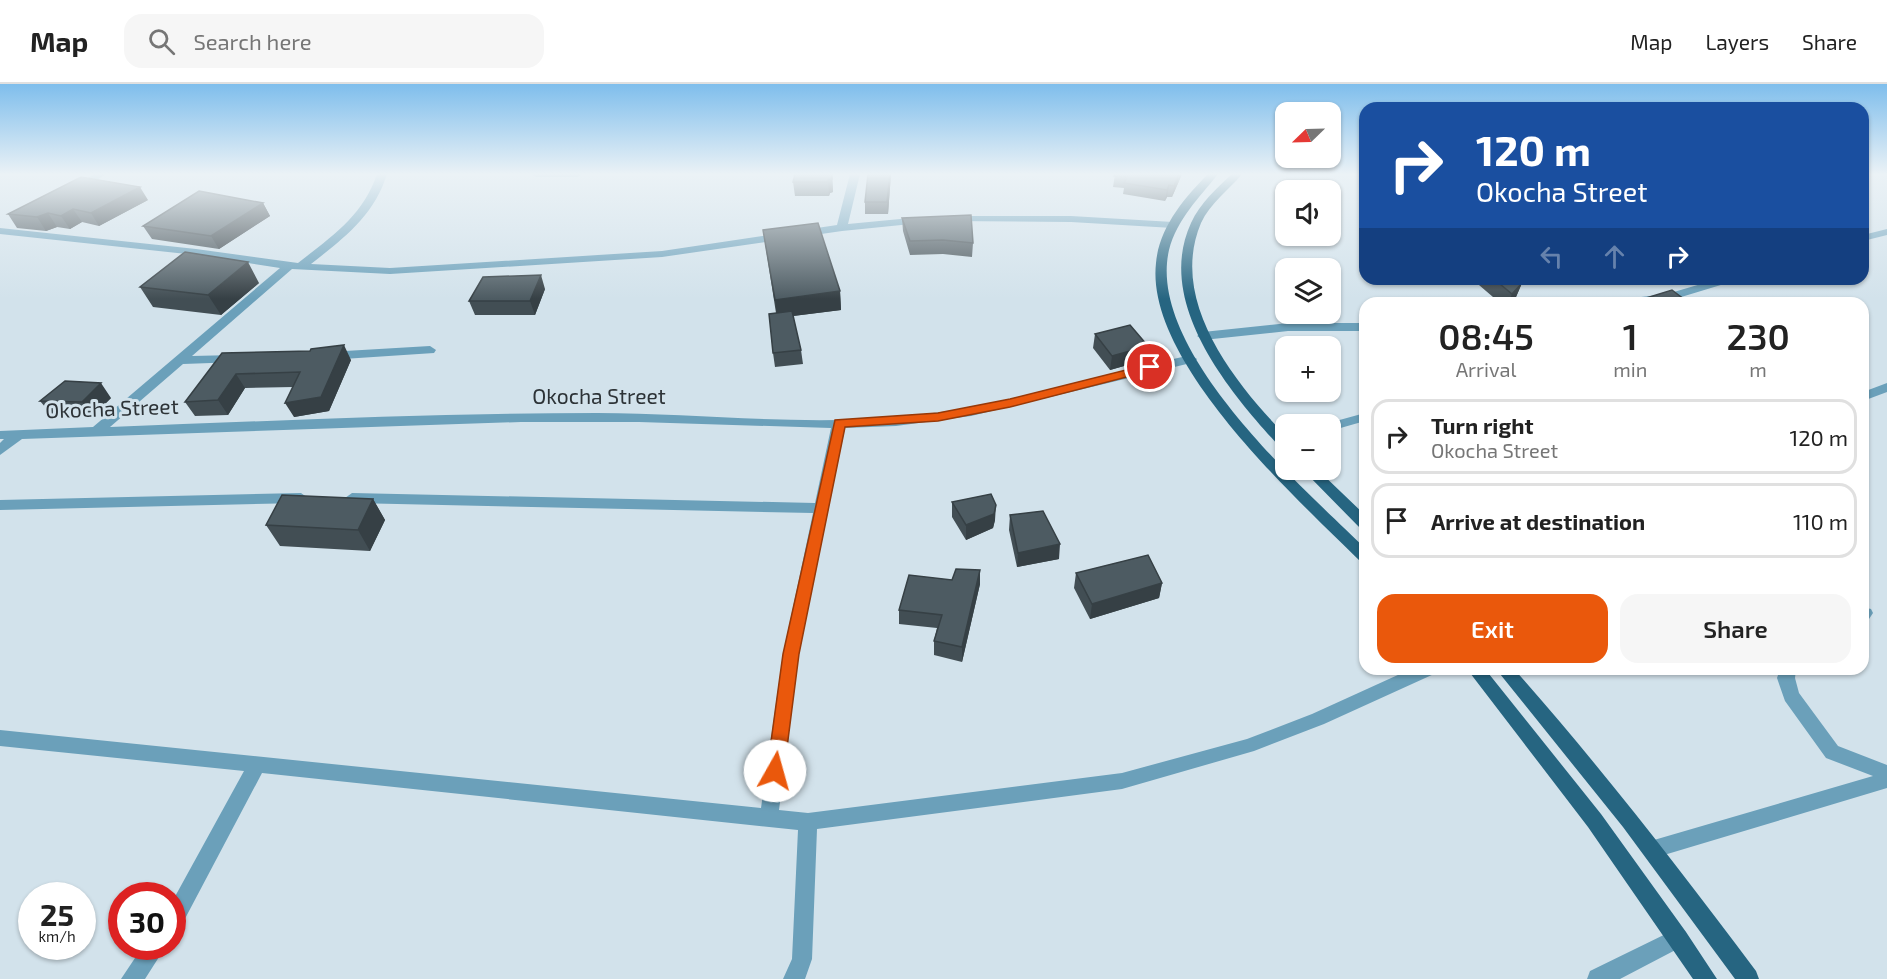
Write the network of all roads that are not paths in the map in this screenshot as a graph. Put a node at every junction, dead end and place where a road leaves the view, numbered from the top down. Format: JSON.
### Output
{"nodes":[{"id":1,"x":361,"y":216,"type":"edge"},
{"id":2,"x":845,"y":216,"type":"edge"},
{"id":3,"x":1179,"y":216,"type":"edge"},
{"id":4,"x":1201,"y":216,"type":"edge"},
{"id":5,"x":1173,"y":225,"type":"junction"},
{"id":6,"x":842,"y":228,"type":"junction"},
{"id":7,"x":0,"y":231,"type":"edge"},
{"id":8,"x":1887,"y":232,"type":"edge"},
{"id":9,"x":1869,"y":236,"type":"edge"},
{"id":10,"x":295,"y":266,"type":"junction"},
{"id":11,"x":1709,"y":285,"type":"edge"},
{"id":12,"x":1668,"y":297,"type":"edge"},
{"id":13,"x":1359,"y":327,"type":"edge"},
{"id":14,"x":1203,"y":336,"type":"junction"},
{"id":15,"x":430,"y":350,"type":"dead end"},
{"id":16,"x":311,"y":357,"type":"edge"},
{"id":17,"x":244,"y":359,"type":"edge"},
{"id":18,"x":1191,"y":359,"type":"junction"},
{"id":19,"x":178,"y":360,"type":"junction"},
{"id":20,"x":1887,"y":387,"type":"edge"},
{"id":21,"x":1869,"y":394,"type":"edge"},
{"id":22,"x":1359,"y":419,"type":"edge"},
{"id":23,"x":840,"y":423,"type":"junction"},
{"id":24,"x":1341,"y":424,"type":"edge"},
{"id":25,"x":98,"y":430,"type":"junction"},
{"id":26,"x":1275,"y":433,"type":"edge"},
{"id":27,"x":19,"y":434,"type":"junction"},
{"id":28,"x":0,"y":435,"type":"edge"},
{"id":29,"x":0,"y":450,"type":"edge"},
{"id":30,"x":1320,"y":480,"type":"edge"},
{"id":31,"x":311,"y":498,"type":"edge"},
{"id":32,"x":334,"y":498,"type":"edge"},
{"id":33,"x":0,"y":504,"type":"edge"},
{"id":34,"x":820,"y":508,"type":"junction"},
{"id":35,"x":1359,"y":518,"type":"edge"},
{"id":36,"x":1359,"y":551,"type":"edge"},
{"id":37,"x":1415,"y":675,"type":"edge"},
{"id":38,"x":1480,"y":675,"type":"edge"},
{"id":39,"x":1509,"y":675,"type":"edge"},
{"id":40,"x":1787,"y":675,"type":"edge"},
{"id":41,"x":0,"y":738,"type":"edge"},
{"id":42,"x":256,"y":766,"type":"junction"},
{"id":43,"x":1887,"y":773,"type":"edge"},
{"id":44,"x":1887,"y":780,"type":"edge"},
{"id":45,"x":769,"y":818,"type":"junction"},
{"id":46,"x":808,"y":822,"type":"junction"},
{"id":47,"x":1654,"y":849,"type":"junction"},
{"id":48,"x":186,"y":897,"type":"edge"},
{"id":49,"x":1678,"y":938,"type":"junction"},
{"id":50,"x":146,"y":960,"type":"edge"},
{"id":51,"x":132,"y":979,"type":"edge"},
{"id":52,"x":794,"y":979,"type":"edge"},
{"id":53,"x":1598,"y":979,"type":"edge"},
{"id":54,"x":1706,"y":979,"type":"edge"},
{"id":55,"x":1748,"y":979,"type":"edge"}],
"edges":[{"from":1,"to":10,"type":"street"},
{"from":2,"to":6,"type":"street"},
{"from":3,"to":5,"type":"main road"},
{"from":4,"to":14,"type":"main road"},
{"from":5,"to":6,"type":"street"},
{"from":5,"to":18,"type":"main road"},
{"from":6,"to":10,"type":"street"},
{"from":7,"to":10,"type":"street"},
{"from":8,"to":9,"type":"street"},
{"from":10,"to":19,"type":"street"},
{"from":11,"to":12,"type":"street"},
{"from":13,"to":14,"type":"street"},
{"from":14,"to":26,"type":"main road"},
{"from":15,"to":16,"type":"street"},
{"from":17,"to":19,"type":"street"},
{"from":18,"to":23,"type":"street","name":"Okocha Street"},
{"from":18,"to":36,"type":"main road"},
{"from":19,"to":25,"type":"street"},
{"from":20,"to":21,"type":"street"},
{"from":22,"to":24,"type":"street"},
{"from":23,"to":25,"type":"street","name":"Okocha Street"},
{"from":23,"to":34,"type":"street"},
{"from":25,"to":27,"type":"street","name":"Okocha Street"},
{"from":27,"to":28,"type":"street","name":"Okocha Street"},
{"from":27,"to":29,"type":"street"},
{"from":30,"to":35,"type":"main road"},
{"from":31,"to":33,"type":"street"},
{"from":32,"to":34,"type":"street"},
{"from":34,"to":45,"type":"street"},
{"from":37,"to":46,"type":"street"},
{"from":38,"to":49,"type":"main road"},
{"from":39,"to":47,"type":"main road"},
{"from":40,"to":43,"type":"street"},
{"from":41,"to":42,"type":"street"},
{"from":42,"to":45,"type":"street"},
{"from":42,"to":48,"type":"street"},
{"from":44,"to":47,"type":"street"},
{"from":45,"to":46,"type":"street"},
{"from":46,"to":52,"type":"street"},
{"from":47,"to":55,"type":"main road"},
{"from":49,"to":53,"type":"street"},
{"from":49,"to":54,"type":"main road"},
{"from":50,"to":51,"type":"street"}]}
